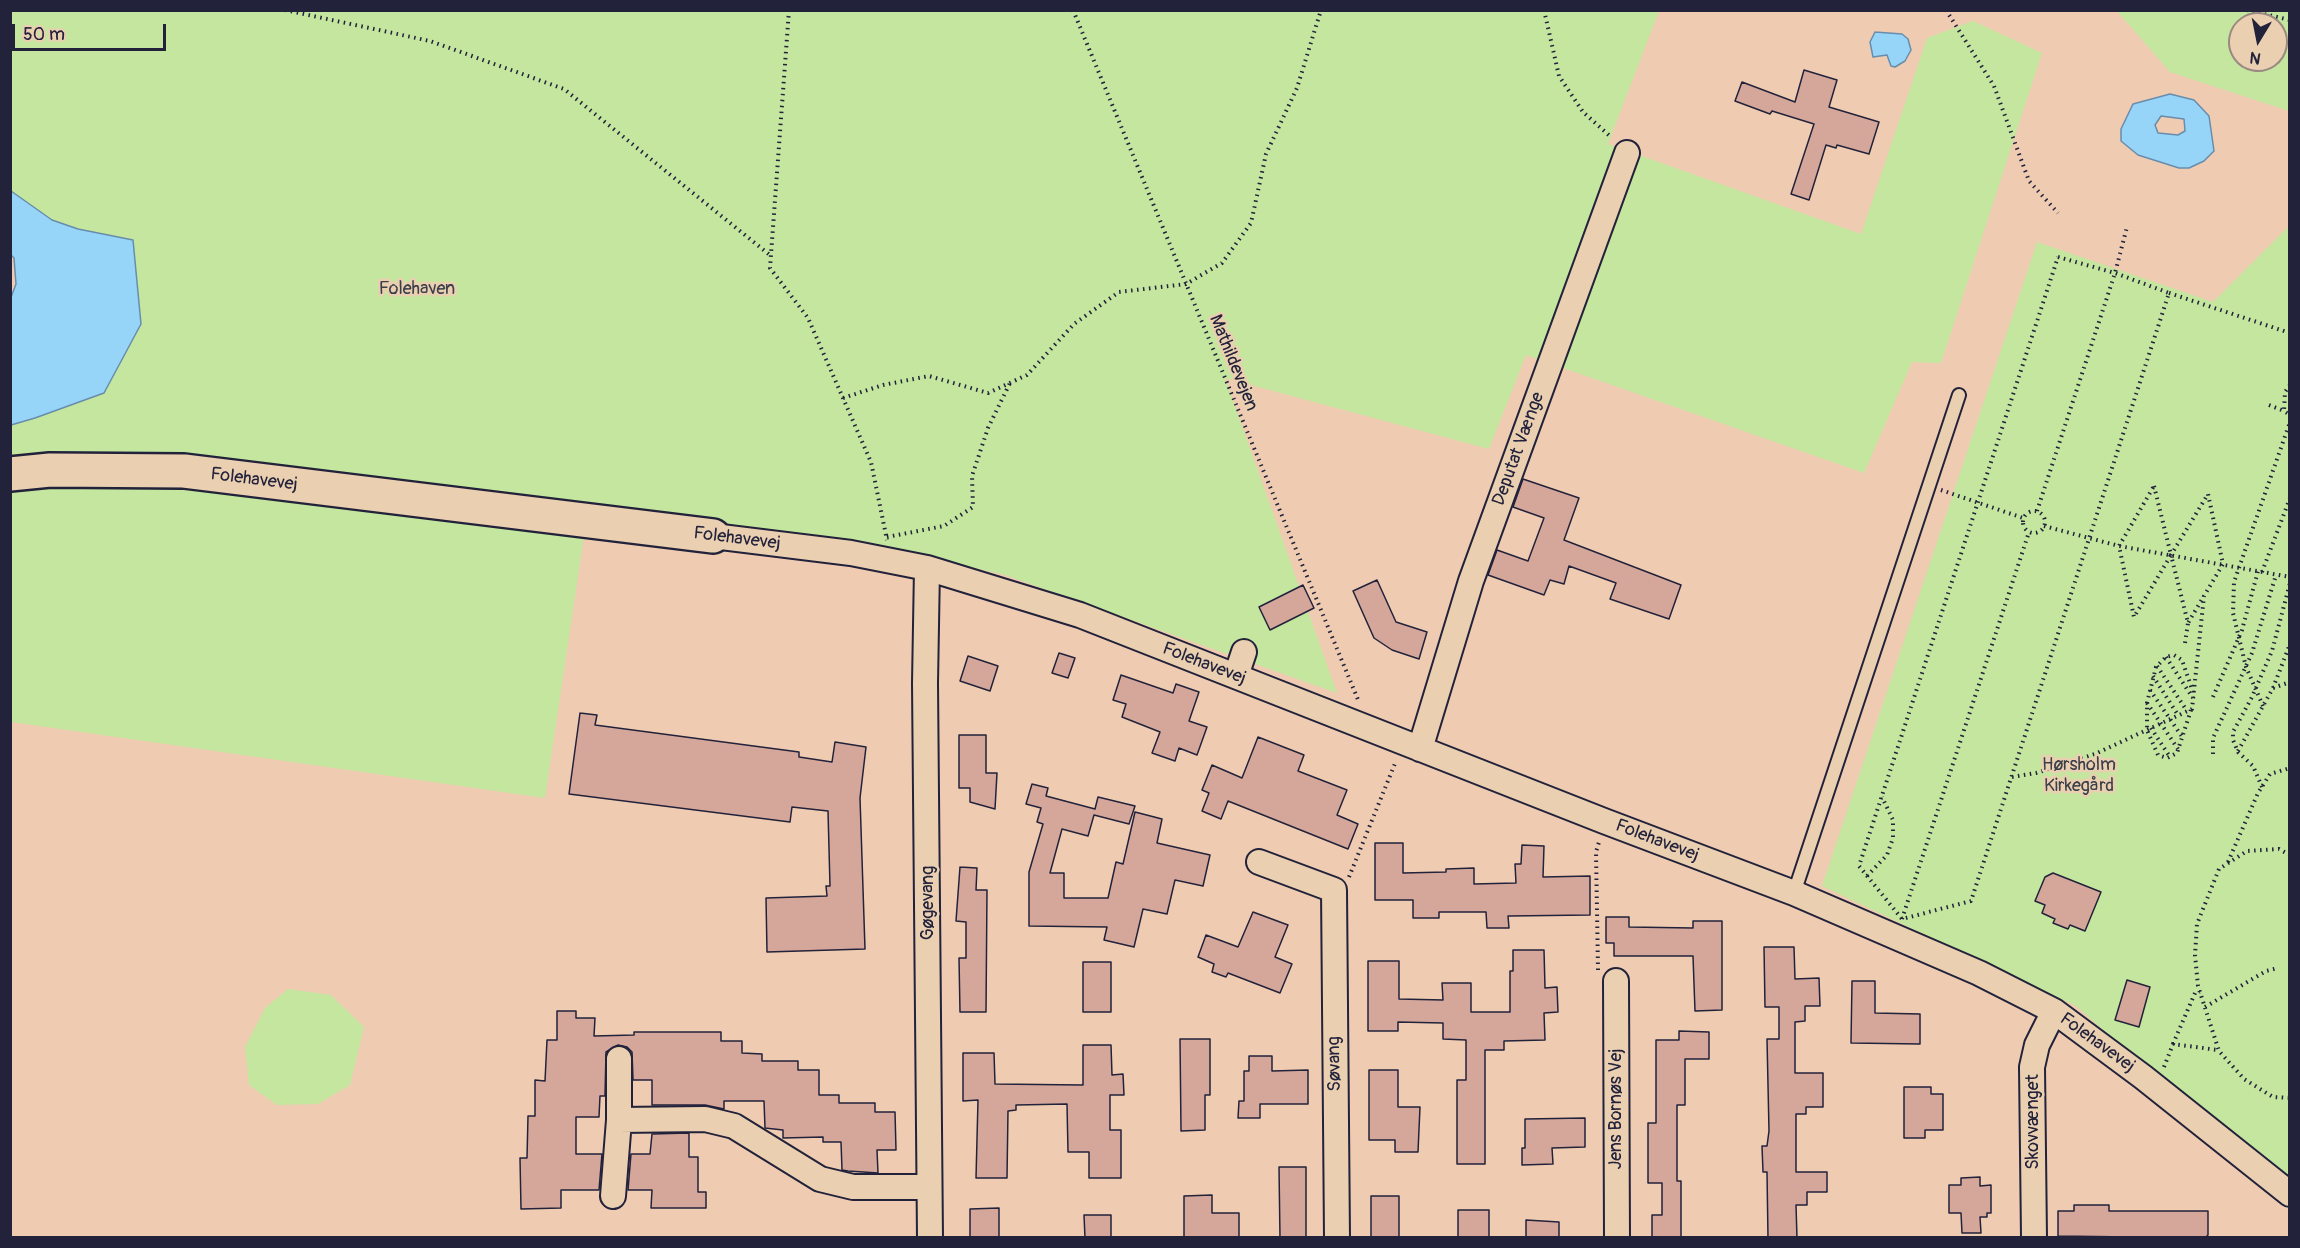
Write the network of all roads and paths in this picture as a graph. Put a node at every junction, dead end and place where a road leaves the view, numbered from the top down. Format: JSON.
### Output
{"nodes":[{"id":1,"x":285,"y":10,"type":"edge"},
{"id":2,"x":789,"y":10,"type":"edge"},
{"id":3,"x":1073,"y":10,"type":"edge"},
{"id":4,"x":1321,"y":10,"type":"edge"},
{"id":5,"x":1544,"y":10,"type":"edge"},
{"id":6,"x":1947,"y":10,"type":"edge"},
{"id":7,"x":2247,"y":10,"type":"edge"},
{"id":8,"x":2289,"y":20,"type":"edge"},
{"id":9,"x":1627,"y":153,"type":"joint"},
{"id":10,"x":2058,"y":213,"type":"dead end"},
{"id":11,"x":2127,"y":227,"type":"dead end"},
{"id":12,"x":771,"y":256,"type":"junction"},
{"id":13,"x":2115,"y":273,"type":"junction"},
{"id":14,"x":1186,"y":284,"type":"junction"},
{"id":15,"x":2169,"y":293,"type":"junction"},
{"id":16,"x":2289,"y":333,"type":"edge"},
{"id":17,"x":1010,"y":383,"type":"junction"},
{"id":18,"x":2289,"y":385,"type":"edge"},
{"id":19,"x":1959,"y":395,"type":"dead end"},
{"id":20,"x":843,"y":398,"type":"junction"},
{"id":21,"x":2269,"y":405,"type":"dead end"},
{"id":22,"x":2284,"y":411,"type":"junction"},
{"id":23,"x":2289,"y":415,"type":"edge"},
{"id":24,"x":2289,"y":422,"type":"edge"},
{"id":25,"x":10,"y":474,"type":"edge"},
{"id":26,"x":1929,"y":486,"type":"junction"},
{"id":27,"x":2289,"y":498,"type":"edge"},
{"id":28,"x":1976,"y":502,"type":"junction"},
{"id":29,"x":2037,"y":511,"type":"junction"},
{"id":30,"x":2023,"y":518,"type":"junction"},
{"id":31,"x":2044,"y":526,"type":"junction"},
{"id":32,"x":2029,"y":532,"type":"junction"},
{"id":33,"x":713,"y":536,"type":"joint"},
{"id":34,"x":887,"y":537,"type":"junction"},
{"id":35,"x":2090,"y":540,"type":"junction"},
{"id":36,"x":2119,"y":546,"type":"junction"},
{"id":37,"x":2170,"y":555,"type":"junction"},
{"id":38,"x":892,"y":561,"type":"junction"},
{"id":39,"x":2223,"y":564,"type":"junction"},
{"id":40,"x":2239,"y":567,"type":"junction"},
{"id":41,"x":927,"y":568,"type":"junction"},
{"id":42,"x":2260,"y":572,"type":"junction"},
{"id":43,"x":2276,"y":575,"type":"junction"},
{"id":44,"x":2289,"y":577,"type":"edge"},
{"id":45,"x":2289,"y":583,"type":"edge"},
{"id":46,"x":2204,"y":596,"type":"junction"},
{"id":47,"x":2188,"y":623,"type":"junction"},
{"id":48,"x":2239,"y":638,"type":"junction"},
{"id":49,"x":2185,"y":643,"type":"dead end"},
{"id":50,"x":2289,"y":644,"type":"edge"},
{"id":51,"x":1244,"y":652,"type":"dead end"},
{"id":52,"x":2166,"y":657,"type":"junction"},
{"id":53,"x":2157,"y":666,"type":"junction"},
{"id":54,"x":2246,"y":667,"type":"junction"},
{"id":55,"x":1236,"y":676,"type":"junction"},
{"id":56,"x":2153,"y":676,"type":"junction"},
{"id":57,"x":2289,"y":682,"type":"edge"},
{"id":58,"x":2273,"y":688,"type":"junction"},
{"id":59,"x":2149,"y":689,"type":"junction"},
{"id":60,"x":2255,"y":691,"type":"junction"},
{"id":61,"x":2194,"y":697,"type":"junction"},
{"id":62,"x":2213,"y":697,"type":"dead end"},
{"id":63,"x":2147,"y":703,"type":"junction"},
{"id":64,"x":2263,"y":706,"type":"junction"},
{"id":65,"x":2189,"y":710,"type":"junction"},
{"id":66,"x":2178,"y":715,"type":"junction"},
{"id":67,"x":2170,"y":719,"type":"junction"},
{"id":68,"x":2160,"y":723,"type":"junction"},
{"id":69,"x":1364,"y":727,"type":"junction"},
{"id":70,"x":2149,"y":729,"type":"junction"},
{"id":71,"x":2183,"y":738,"type":"junction"},
{"id":72,"x":1413,"y":746,"type":"junction"},
{"id":73,"x":2178,"y":750,"type":"junction"},
{"id":74,"x":2238,"y":752,"type":"junction"},
{"id":75,"x":2212,"y":754,"type":"dead end"},
{"id":76,"x":2170,"y":757,"type":"junction"},
{"id":77,"x":2289,"y":768,"type":"edge"},
{"id":78,"x":2012,"y":777,"type":"junction"},
{"id":79,"x":2262,"y":787,"type":"junction"},
{"id":80,"x":1882,"y":796,"type":"junction"},
{"id":81,"x":1604,"y":821,"type":"junction"},
{"id":82,"x":2289,"y":855,"type":"edge"},
{"id":83,"x":1259,"y":862,"type":"dead end"},
{"id":84,"x":2228,"y":863,"type":"junction"},
{"id":85,"x":1868,"y":876,"type":"junction"},
{"id":86,"x":1334,"y":890,"type":"junction"},
{"id":87,"x":1794,"y":893,"type":"junction"},
{"id":88,"x":1899,"y":928,"type":"junction"},
{"id":89,"x":2278,"y":968,"type":"dead end"},
{"id":90,"x":1616,"y":981,"type":"joint"},
{"id":91,"x":2200,"y":992,"type":"junction"},
{"id":92,"x":2205,"y":1007,"type":"junction"},
{"id":93,"x":2054,"y":1011,"type":"junction"},
{"id":94,"x":2173,"y":1044,"type":"junction"},
{"id":95,"x":2219,"y":1051,"type":"junction"},
{"id":96,"x":619,"y":1059,"type":"dead end"},
{"id":97,"x":2156,"y":1087,"type":"junction"},
{"id":98,"x":2289,"y":1098,"type":"edge"},
{"id":99,"x":619,"y":1120,"type":"junction"},
{"id":100,"x":929,"y":1187,"type":"junction"},
{"id":101,"x":2289,"y":1194,"type":"edge"},
{"id":102,"x":613,"y":1196,"type":"dead end"},
{"id":103,"x":930,"y":1238,"type":"edge"},
{"id":104,"x":1337,"y":1238,"type":"edge"},
{"id":105,"x":1617,"y":1238,"type":"edge"},
{"id":106,"x":2034,"y":1238,"type":"edge"}],
"edges":[{"from":1,"to":12,"type":"path"},
{"from":2,"to":12,"type":"path"},
{"from":3,"to":14,"type":"path","name":"Mathildevejen"},
{"from":4,"to":14,"type":"path"},
{"from":5,"to":9,"type":"path"},
{"from":6,"to":10,"type":"path"},
{"from":7,"to":8,"type":"path"},
{"from":9,"to":72,"type":"street","name":"Deputat Vænge"},
{"from":11,"to":13,"type":"path"},
{"from":12,"to":20,"type":"path"},
{"from":13,"to":15,"type":"path"},
{"from":13,"to":28,"type":"path"},
{"from":13,"to":29,"type":"path"},
{"from":14,"to":17,"type":"path"},
{"from":14,"to":69,"type":"path","name":"Mathildevejen"},
{"from":15,"to":16,"type":"path"},
{"from":15,"to":35,"type":"path"},
{"from":17,"to":20,"type":"path"},
{"from":17,"to":34,"type":"path"},
{"from":18,"to":22,"type":"path"},
{"from":19,"to":26,"type":"lane"},
{"from":20,"to":34,"type":"path"},
{"from":21,"to":22,"type":"path"},
{"from":22,"to":23,"type":"path"},
{"from":24,"to":40,"type":"path"},
{"from":25,"to":33,"type":"street","name":"Folehavevej"},
{"from":26,"to":28,"type":"path"},
{"from":26,"to":87,"type":"lane"},
{"from":27,"to":42,"type":"path"},
{"from":28,"to":30,"type":"path"},
{"from":28,"to":80,"type":"path"},
{"from":29,"to":30,"type":"path"},
{"from":29,"to":31,"type":"path"},
{"from":30,"to":32,"type":"path"},
{"from":31,"to":32,"type":"path"},
{"from":31,"to":35,"type":"path"},
{"from":32,"to":88,"type":"path"},
{"from":33,"to":38,"type":"street","name":"Folehavevej"},
{"from":34,"to":38,"type":"path"},
{"from":35,"to":36,"type":"path"},
{"from":35,"to":78,"type":"path"},
{"from":36,"to":37,"type":"path"},
{"from":36,"to":37,"type":"path"},
{"from":36,"to":37,"type":"path"},
{"from":37,"to":39,"type":"path"},
{"from":37,"to":39,"type":"path"},
{"from":37,"to":47,"type":"path"},
{"from":38,"to":41,"type":"street","name":"Folehavevej"},
{"from":39,"to":40,"type":"path"},
{"from":39,"to":46,"type":"path"},
{"from":40,"to":42,"type":"path"},
{"from":40,"to":48,"type":"path"},
{"from":41,"to":55,"type":"street","name":"Folehavevej"},
{"from":41,"to":100,"type":"street","name":"Gøgevang"},
{"from":42,"to":43,"type":"path"},
{"from":42,"to":48,"type":"path"},
{"from":43,"to":44,"type":"path"},
{"from":43,"to":54,"type":"path"},
{"from":45,"to":60,"type":"path"},
{"from":46,"to":47,"type":"path"},
{"from":46,"to":61,"type":"path"},
{"from":47,"to":49,"type":"path"},
{"from":48,"to":54,"type":"path"},
{"from":48,"to":62,"type":"path"},
{"from":50,"to":58,"type":"path"},
{"from":51,"to":55,"type":"street"},
{"from":52,"to":53,"type":"path"},
{"from":52,"to":61,"type":"path"},
{"from":52,"to":61,"type":"path"},
{"from":53,"to":56,"type":"path"},
{"from":53,"to":65,"type":"path"},
{"from":54,"to":60,"type":"path"},
{"from":54,"to":75,"type":"path"},
{"from":55,"to":69,"type":"street","name":"Folehavevej"},
{"from":56,"to":59,"type":"path"},
{"from":56,"to":66,"type":"path"},
{"from":57,"to":58,"type":"path"},
{"from":58,"to":64,"type":"path"},
{"from":59,"to":63,"type":"path"},
{"from":59,"to":67,"type":"path"},
{"from":60,"to":64,"type":"path"},
{"from":60,"to":74,"type":"path"},
{"from":61,"to":65,"type":"path"},
{"from":63,"to":68,"type":"path"},
{"from":63,"to":70,"type":"path"},
{"from":64,"to":74,"type":"path"},
{"from":65,"to":66,"type":"path"},
{"from":65,"to":71,"type":"path"},
{"from":66,"to":67,"type":"path"},
{"from":67,"to":68,"type":"path"},
{"from":67,"to":71,"type":"path"},
{"from":68,"to":70,"type":"path"},
{"from":68,"to":73,"type":"path"},
{"from":69,"to":72,"type":"street","name":"Folehavevej"},
{"from":70,"to":76,"type":"path"},
{"from":70,"to":76,"type":"path"},
{"from":70,"to":78,"type":"path"},
{"from":71,"to":73,"type":"path"},
{"from":72,"to":81,"type":"street","name":"Folehavevej"},
{"from":72,"to":86,"type":"path"},
{"from":73,"to":76,"type":"path"},
{"from":74,"to":79,"type":"path"},
{"from":77,"to":79,"type":"path"},
{"from":78,"to":88,"type":"path"},
{"from":79,"to":84,"type":"path"},
{"from":80,"to":85,"type":"path"},
{"from":80,"to":85,"type":"path"},
{"from":81,"to":87,"type":"street","name":"Folehavevej"},
{"from":81,"to":90,"type":"path"},
{"from":82,"to":84,"type":"path"},
{"from":83,"to":86,"type":"street"},
{"from":84,"to":91,"type":"path"},
{"from":85,"to":88,"type":"path"},
{"from":86,"to":104,"type":"street","name":"Søvang"},
{"from":87,"to":88,"type":"street","name":"Folehavevej"},
{"from":88,"to":93,"type":"street","name":"Folehavevej"},
{"from":89,"to":92,"type":"path"},
{"from":90,"to":105,"type":"street","name":"Jens Bornøs Vej"},
{"from":91,"to":92,"type":"path"},
{"from":91,"to":94,"type":"path"},
{"from":92,"to":95,"type":"path"},
{"from":93,"to":97,"type":"street","name":"Folehavevej"},
{"from":93,"to":106,"type":"street","name":"Skovvænget"},
{"from":94,"to":95,"type":"path"},
{"from":94,"to":97,"type":"path"},
{"from":95,"to":98,"type":"path"},
{"from":96,"to":99,"type":"street"},
{"from":97,"to":101,"type":"street","name":"Folehavevej"},
{"from":99,"to":100,"type":"street"},
{"from":99,"to":102,"type":"street"},
{"from":100,"to":103,"type":"street","name":"Gøgevang"}]}
